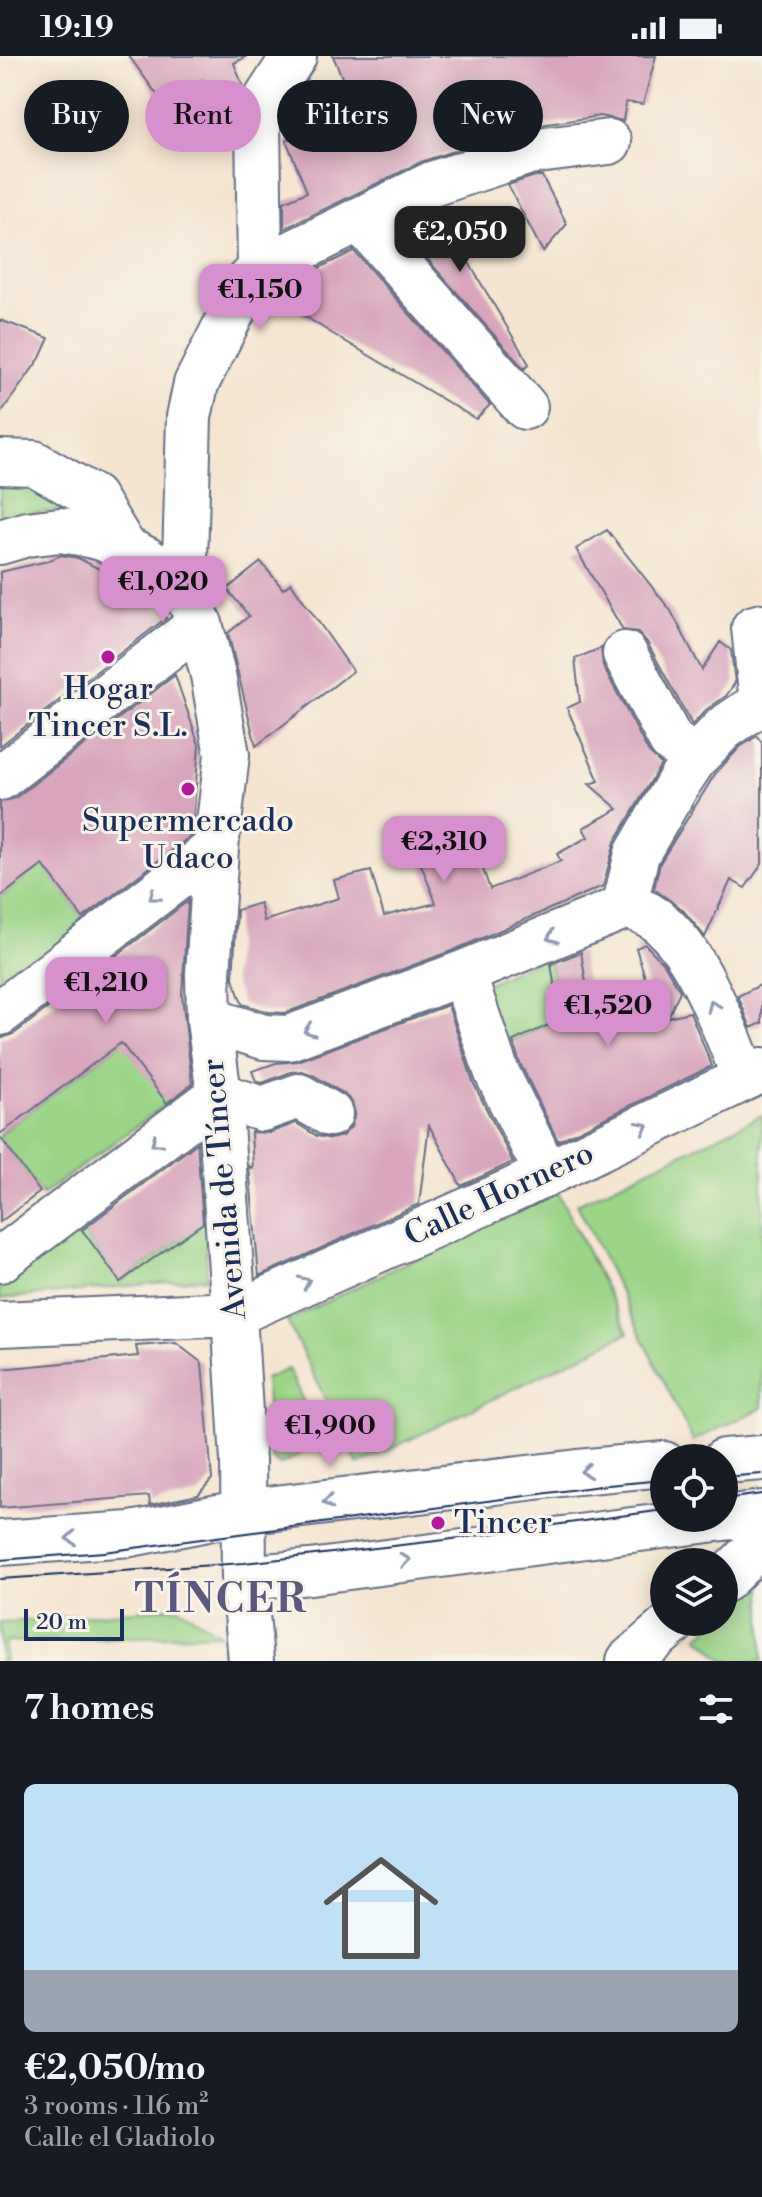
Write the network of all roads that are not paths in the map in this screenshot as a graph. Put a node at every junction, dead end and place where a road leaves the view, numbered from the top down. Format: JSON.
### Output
{"nodes":[{"id":1,"x":294,"y":56,"type":"edge"},
{"id":2,"x":609,"y":142,"type":"dead end"},
{"id":3,"x":361,"y":221,"type":"junction"},
{"id":4,"x":260,"y":269,"type":"junction"},
{"id":5,"x":525,"y":407,"type":"dead end"},
{"id":6,"x":0,"y":462,"type":"edge"},
{"id":7,"x":0,"y":542,"type":"edge"},
{"id":8,"x":125,"y":549,"type":"junction"},
{"id":9,"x":175,"y":582,"type":"junction"},
{"id":10,"x":200,"y":624,"type":"junction"},
{"id":11,"x":758,"y":627,"type":"edge"},
{"id":12,"x":625,"y":654,"type":"dead end"},
{"id":13,"x":762,"y":702,"type":"edge"},
{"id":14,"x":695,"y":758,"type":"junction"},
{"id":15,"x":0,"y":778,"type":"edge"},
{"id":16,"x":216,"y":848,"type":"junction"},
{"id":17,"x":624,"y":907,"type":"junction"},
{"id":18,"x":463,"y":973,"type":"junction"},
{"id":19,"x":0,"y":1013,"type":"edge"},
{"id":20,"x":209,"y":1020,"type":"junction"},
{"id":21,"x":754,"y":1074,"type":"edge"},
{"id":22,"x":219,"y":1095,"type":"junction"},
{"id":23,"x":330,"y":1114,"type":"dead end"},
{"id":24,"x":535,"y":1150,"type":"dead end"},
{"id":25,"x":0,"y":1260,"type":"edge"},
{"id":26,"x":234,"y":1314,"type":"junction"},
{"id":27,"x":0,"y":1324,"type":"edge"},
{"id":28,"x":762,"y":1458,"type":"edge"},
{"id":29,"x":738,"y":1460,"type":"edge"},
{"id":30,"x":650,"y":1465,"type":"edge"},
{"id":31,"x":243,"y":1512,"type":"junction"},
{"id":32,"x":762,"y":1513,"type":"edge"},
{"id":33,"x":0,"y":1543,"type":"edge"},
{"id":34,"x":762,"y":1543,"type":"edge"},
{"id":35,"x":738,"y":1566,"type":"edge"},
{"id":36,"x":244,"y":1578,"type":"junction"},
{"id":37,"x":658,"y":1636,"type":"edge"},
{"id":38,"x":251,"y":1661,"type":"edge"},
{"id":39,"x":629,"y":1661,"type":"edge"}],
"edges":[{"from":1,"to":4,"type":"street"},
{"from":2,"to":3,"type":"street"},
{"from":3,"to":4,"type":"street"},
{"from":3,"to":5,"type":"street"},
{"from":4,"to":9,"type":"street"},
{"from":6,"to":8,"type":"street"},
{"from":7,"to":8,"type":"street","name":"Avenida de Tíncer"},
{"from":8,"to":9,"type":"street","name":"Avenida de Tíncer"},
{"from":9,"to":10,"type":"street","name":"Avenida de Tíncer"},
{"from":10,"to":15,"type":"street"},
{"from":10,"to":16,"type":"street","name":"Avenida de Tíncer"},
{"from":11,"to":13,"type":"street"},
{"from":12,"to":14,"type":"street"},
{"from":13,"to":14,"type":"street"},
{"from":14,"to":17,"type":"street"},
{"from":16,"to":19,"type":"street","one_way":true},
{"from":16,"to":20,"type":"street","name":"Avenida de Tíncer"},
{"from":17,"to":18,"type":"street","one_way":true},
{"from":21,"to":17,"type":"street","one_way":true},
{"from":18,"to":20,"type":"street","one_way":true},
{"from":18,"to":24,"type":"street"},
{"from":20,"to":22,"type":"street","name":"Avenida de Tíncer"},
{"from":26,"to":21,"type":"street","name":"Calle Hornero","one_way":true},
{"from":22,"to":23,"type":"street"},
{"from":22,"to":25,"type":"street","one_way":true},
{"from":22,"to":26,"type":"street","name":"Avenida de Tíncer"},
{"from":26,"to":27,"type":"street"},
{"from":26,"to":31,"type":"street","name":"Avenida de Tíncer"},
{"from":28,"to":29,"type":"street"},
{"from":30,"to":31,"type":"street","one_way":true},
{"from":31,"to":33,"type":"street","one_way":true},
{"from":31,"to":36,"type":"street","name":"Avenida de Tíncer"},
{"from":36,"to":32,"type":"street","one_way":true},
{"from":34,"to":35,"type":"street"},
{"from":36,"to":38,"type":"street","name":"Avenida de Tíncer"},
{"from":37,"to":39,"type":"street"}]}
